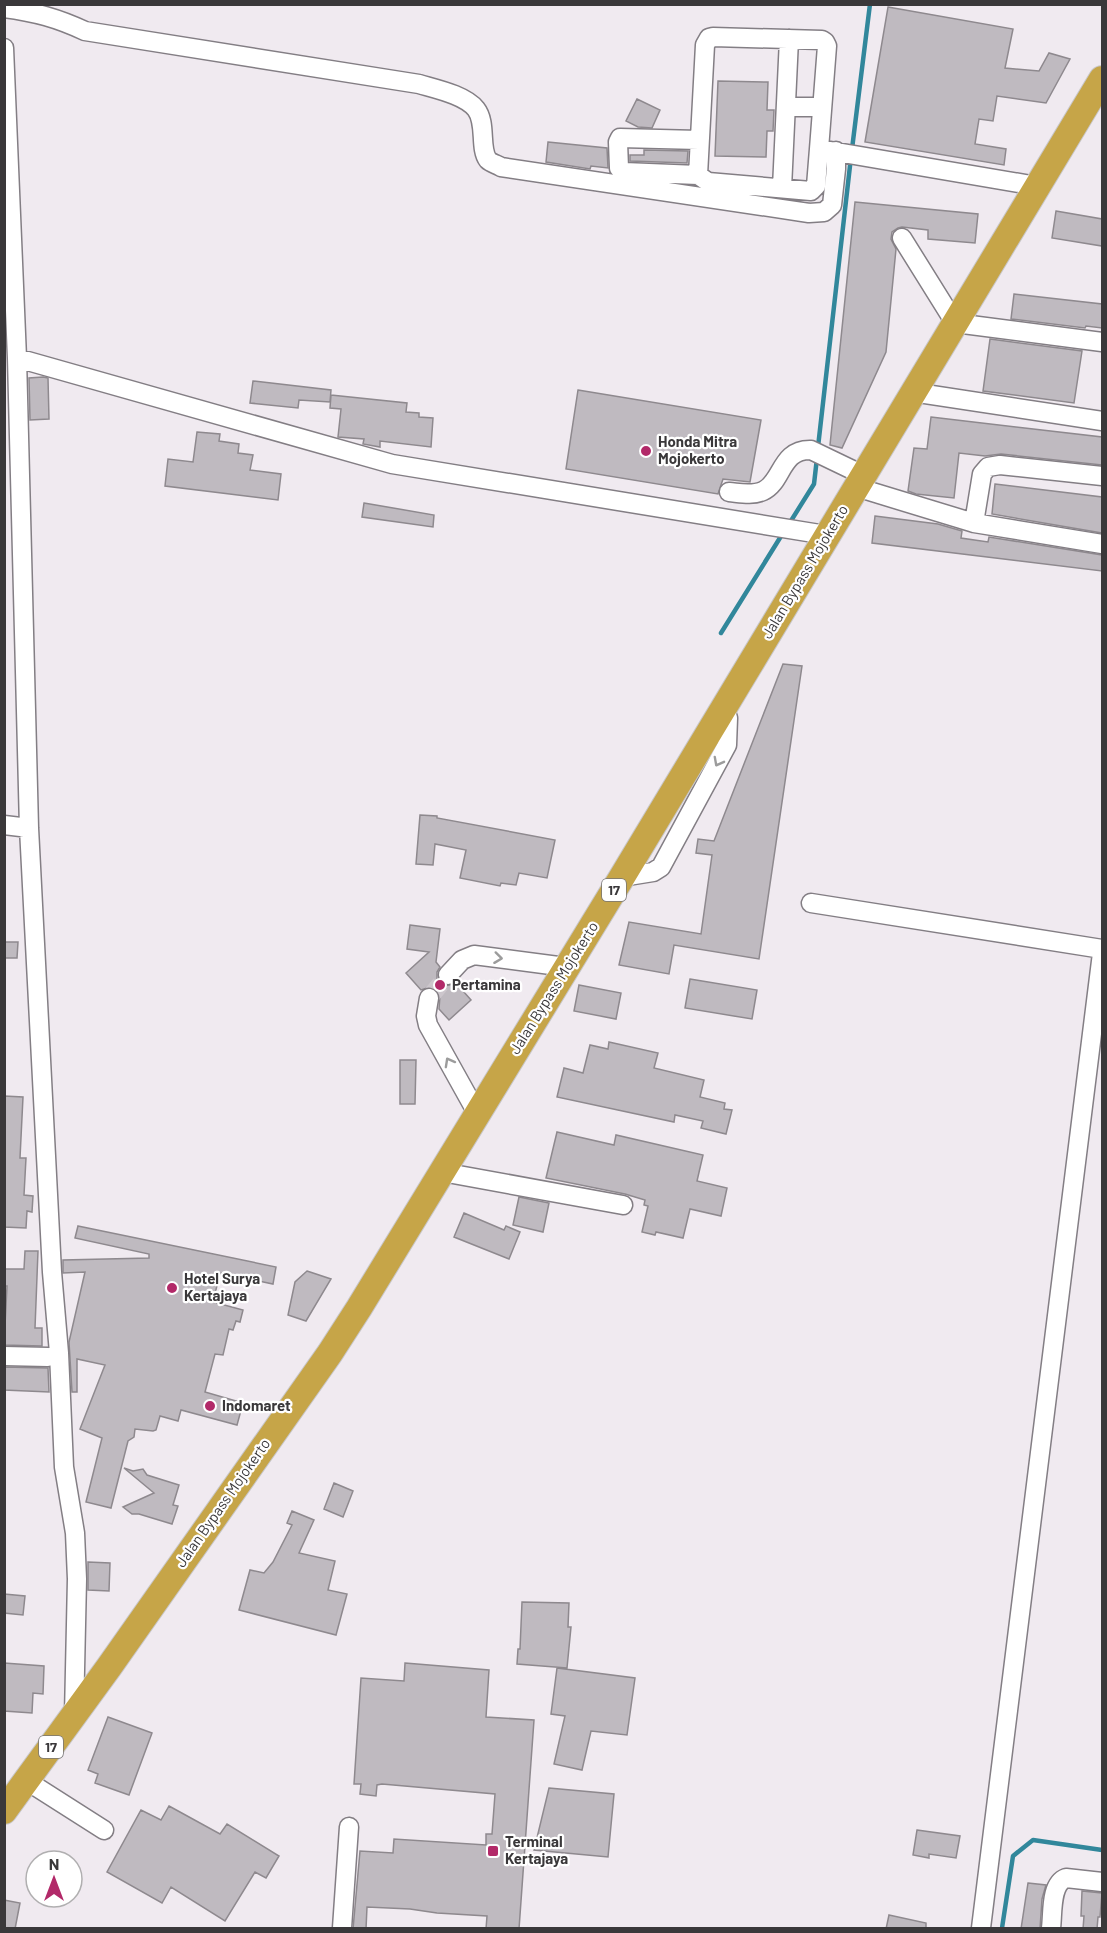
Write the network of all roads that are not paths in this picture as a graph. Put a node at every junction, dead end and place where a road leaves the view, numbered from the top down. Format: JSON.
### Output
{"nodes":[{"id":1,"x":4,"y":8,"type":"edge"},
{"id":2,"x":789,"y":39,"type":"junction"},
{"id":3,"x":4,"y":48,"type":"edge"},
{"id":4,"x":1102,"y":79,"type":"edge"},
{"id":5,"x":787,"y":107,"type":"junction"},
{"id":6,"x":822,"y":107,"type":"junction"},
{"id":7,"x":699,"y":140,"type":"junction"},
{"id":8,"x":832,"y":151,"type":"junction"},
{"id":9,"x":698,"y":175,"type":"junction"},
{"id":10,"x":1037,"y":186,"type":"junction"},
{"id":11,"x":782,"y":188,"type":"junction"},
{"id":12,"x":902,"y":238,"type":"dead end"},
{"id":13,"x":955,"y":323,"type":"junction"},
{"id":14,"x":1102,"y":342,"type":"edge"},
{"id":15,"x":17,"y":358,"type":"junction"},
{"id":16,"x":912,"y":392,"type":"junction"},
{"id":17,"x":1102,"y":421,"type":"edge"},
{"id":18,"x":1102,"y":476,"type":"edge"},
{"id":19,"x":860,"y":481,"type":"junction"},
{"id":20,"x":729,"y":492,"type":"dead end"},
{"id":21,"x":974,"y":523,"type":"junction"},
{"id":22,"x":826,"y":535,"type":"junction"},
{"id":23,"x":1102,"y":544,"type":"edge"},
{"id":24,"x":4,"y":825,"type":"edge"},
{"id":25,"x":29,"y":828,"type":"junction"},
{"id":26,"x":812,"y":903,"type":"dead end"},
{"id":27,"x":1102,"y":949,"type":"edge"},
{"id":28,"x":1102,"y":953,"type":"edge"},
{"id":29,"x":567,"y":967,"type":"junction"},
{"id":30,"x":448,"y":975,"type":"tunnel mouth"},
{"id":31,"x":429,"y":998,"type":"tunnel mouth"},
{"id":32,"x":477,"y":1113,"type":"junction"},
{"id":33,"x":442,"y":1172,"type":"junction"},
{"id":34,"x":623,"y":1205,"type":"dead end"},
{"id":35,"x":4,"y":1356,"type":"edge"},
{"id":36,"x":48,"y":1357,"type":"dead end"},
{"id":37,"x":74,"y":1715,"type":"junction"},
{"id":38,"x":27,"y":1781,"type":"junction"},
{"id":39,"x":4,"y":1811,"type":"edge"},
{"id":40,"x":349,"y":1827,"type":"dead end"},
{"id":41,"x":104,"y":1830,"type":"dead end"},
{"id":42,"x":1102,"y":1882,"type":"edge"},
{"id":43,"x":342,"y":1929,"type":"edge"},
{"id":44,"x":981,"y":1929,"type":"edge"},
{"id":45,"x":1051,"y":1929,"type":"edge"}],
"edges":[{"from":1,"to":8,"type":"street"},
{"from":2,"to":5,"type":"street"},
{"from":2,"to":6,"type":"street"},
{"from":2,"to":7,"type":"street"},
{"from":3,"to":15,"type":"street"},
{"from":4,"to":10,"type":"highway","name":"Jalan Bypass Mojokerto","number":"17"},
{"from":5,"to":6,"type":"street"},
{"from":5,"to":11,"type":"street"},
{"from":6,"to":8,"type":"street"},
{"from":7,"to":9,"type":"street"},
{"from":7,"to":9,"type":"street"},
{"from":8,"to":10,"type":"street"},
{"from":8,"to":11,"type":"street"},
{"from":9,"to":11,"type":"street"},
{"from":10,"to":13,"type":"highway","name":"Jalan Bypass Mojokerto","number":"17"},
{"from":12,"to":13,"type":"street"},
{"from":13,"to":14,"type":"street"},
{"from":13,"to":16,"type":"highway","name":"Jalan Bypass Mojokerto","number":"17"},
{"from":15,"to":22,"type":"street"},
{"from":15,"to":25,"type":"street"},
{"from":16,"to":17,"type":"street"},
{"from":16,"to":19,"type":"highway","name":"Jalan Bypass Mojokerto","number":"17"},
{"from":18,"to":21,"type":"street"},
{"from":19,"to":20,"type":"street"},
{"from":19,"to":21,"type":"street"},
{"from":19,"to":22,"type":"highway","name":"Jalan Bypass Mojokerto","number":"17"},
{"from":21,"to":23,"type":"street"},
{"from":22,"to":29,"type":"highway","name":"Jalan Bypass Mojokerto","number":"17"},
{"from":24,"to":25,"type":"street"},
{"from":25,"to":37,"type":"street"},
{"from":26,"to":27,"type":"street"},
{"from":28,"to":44,"type":"street"},
{"from":30,"to":29,"type":"street","one_way":true},
{"from":29,"to":32,"type":"highway","name":"Jalan Bypass Mojokerto","number":"17"},
{"from":32,"to":31,"type":"street","one_way":true},
{"from":32,"to":33,"type":"highway","name":"Jalan Bypass Mojokerto","number":"17"},
{"from":33,"to":34,"type":"street"},
{"from":33,"to":37,"type":"highway","name":"Jalan Bypass Mojokerto","number":"17"},
{"from":35,"to":36,"type":"street"},
{"from":37,"to":38,"type":"highway","name":"Jalan Bypass Mojokerto","number":"17"},
{"from":38,"to":39,"type":"highway","name":"Jalan Bypass Mojokerto","number":"17"},
{"from":38,"to":41,"type":"street"},
{"from":40,"to":43,"type":"street"},
{"from":42,"to":45,"type":"street"}]}
